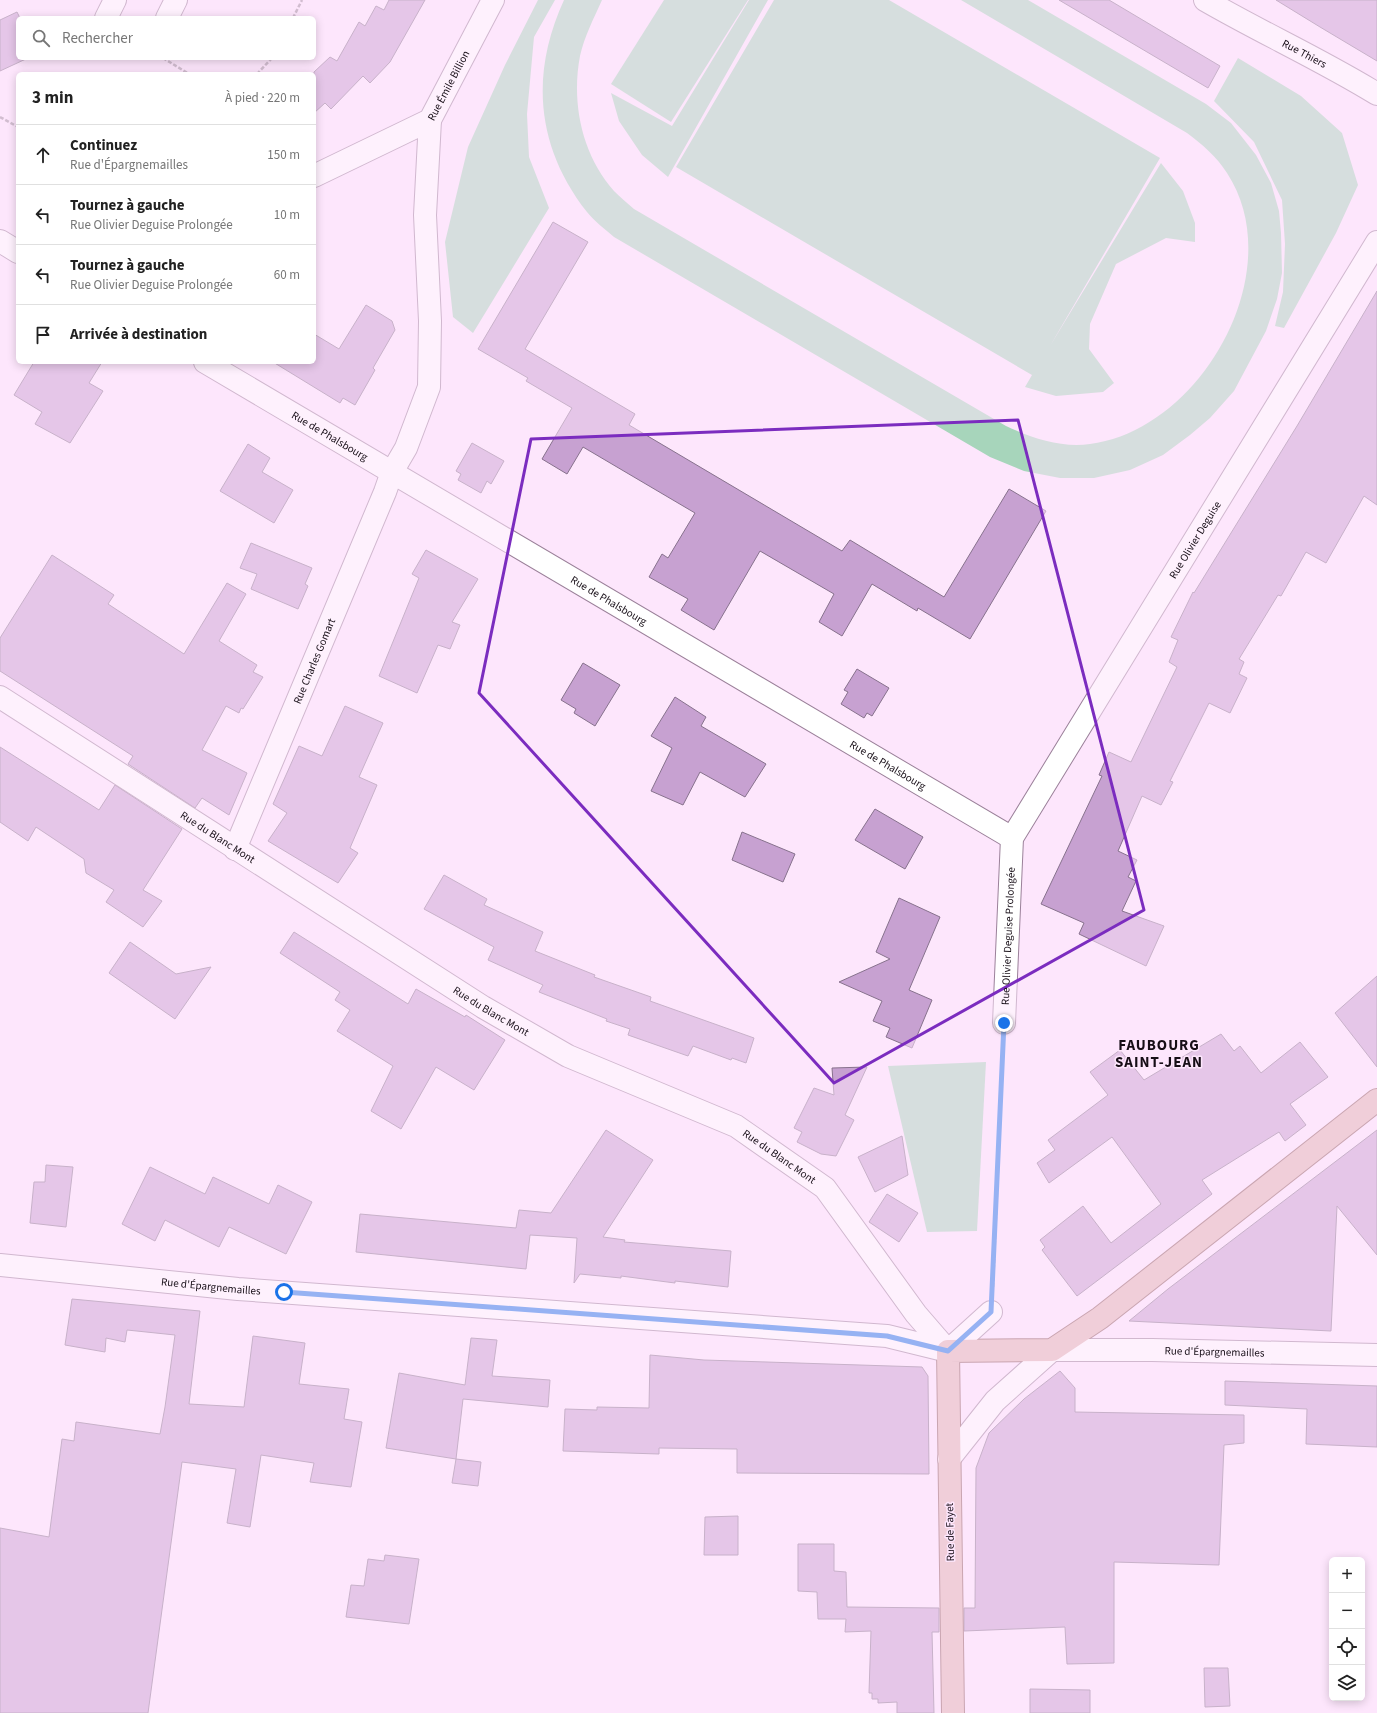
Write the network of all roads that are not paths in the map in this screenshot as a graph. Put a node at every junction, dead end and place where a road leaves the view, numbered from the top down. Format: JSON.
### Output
{"nodes":[{"id":1,"x":115,"y":0,"type":"edge"},
{"id":2,"x":176,"y":0,"type":"edge"},
{"id":3,"x":493,"y":0,"type":"edge"},
{"id":4,"x":1205,"y":0,"type":"edge"},
{"id":5,"x":1228,"y":8,"type":"edge"},
{"id":6,"x":107,"y":16,"type":"edge"},
{"id":7,"x":168,"y":16,"type":"edge"},
{"id":8,"x":1377,"y":94,"type":"edge"},
{"id":9,"x":430,"y":120,"type":"junction"},
{"id":10,"x":316,"y":175,"type":"edge"},
{"id":11,"x":1377,"y":242,"type":"edge"},
{"id":12,"x":208,"y":364,"type":"edge"},
{"id":13,"x":392,"y":472,"type":"junction"},
{"id":14,"x":0,"y":697,"type":"edge"},
{"id":15,"x":1012,"y":838,"type":"junction"},
{"id":16,"x":235,"y":849,"type":"junction"},
{"id":17,"x":1004,"y":1023,"type":"road end"},
{"id":18,"x":1377,"y":1100,"type":"edge"},
{"id":19,"x":0,"y":1265,"type":"edge"},
{"id":20,"x":991,"y":1312,"type":"road end"},
{"id":21,"x":1052,"y":1350,"type":"junction"},
{"id":22,"x":948,"y":1351,"type":"junction"},
{"id":23,"x":1377,"y":1355,"type":"edge"},
{"id":24,"x":949,"y":1459,"type":"junction"},
{"id":25,"x":953,"y":1713,"type":"edge"}],
"edges":[{"from":1,"to":6,"type":"street"},
{"from":2,"to":7,"type":"street"},
{"from":3,"to":9,"type":"street","name":"Rue Émile Billion"},
{"from":4,"to":5,"type":"street","name":"Rue Thiers"},
{"from":5,"to":8,"type":"street","name":"Rue Thiers"},
{"from":9,"to":10,"type":"street","name":"Rue Émile Billion"},
{"from":9,"to":13,"type":"street","name":"Rue Charles Gomart"},
{"from":11,"to":15,"type":"street","name":"Rue Olivier Deguise"},
{"from":12,"to":13,"type":"street","name":"Rue de Phalsbourg"},
{"from":13,"to":15,"type":"street","name":"Rue de Phalsbourg"},
{"from":13,"to":16,"type":"street","name":"Rue Charles Gomart"},
{"from":14,"to":16,"type":"street","name":"Rue du Blanc Mont"},
{"from":15,"to":17,"type":"street","name":"Rue Olivier Deguise Prolongée"},
{"from":16,"to":22,"type":"street","name":"Rue du Blanc Mont"},
{"from":18,"to":21,"type":"main road"},
{"from":19,"to":22,"type":"street","name":"Rue d'Épargnemailles"},
{"from":20,"to":22,"type":"street"},
{"from":21,"to":22,"type":"main road"},
{"from":21,"to":23,"type":"street","name":"Rue d'Épargnemailles"},
{"from":21,"to":24,"type":"street"},
{"from":22,"to":24,"type":"main road","name":"Rue de Fayet"},
{"from":24,"to":25,"type":"main road","name":"Rue de Fayet"}]}
